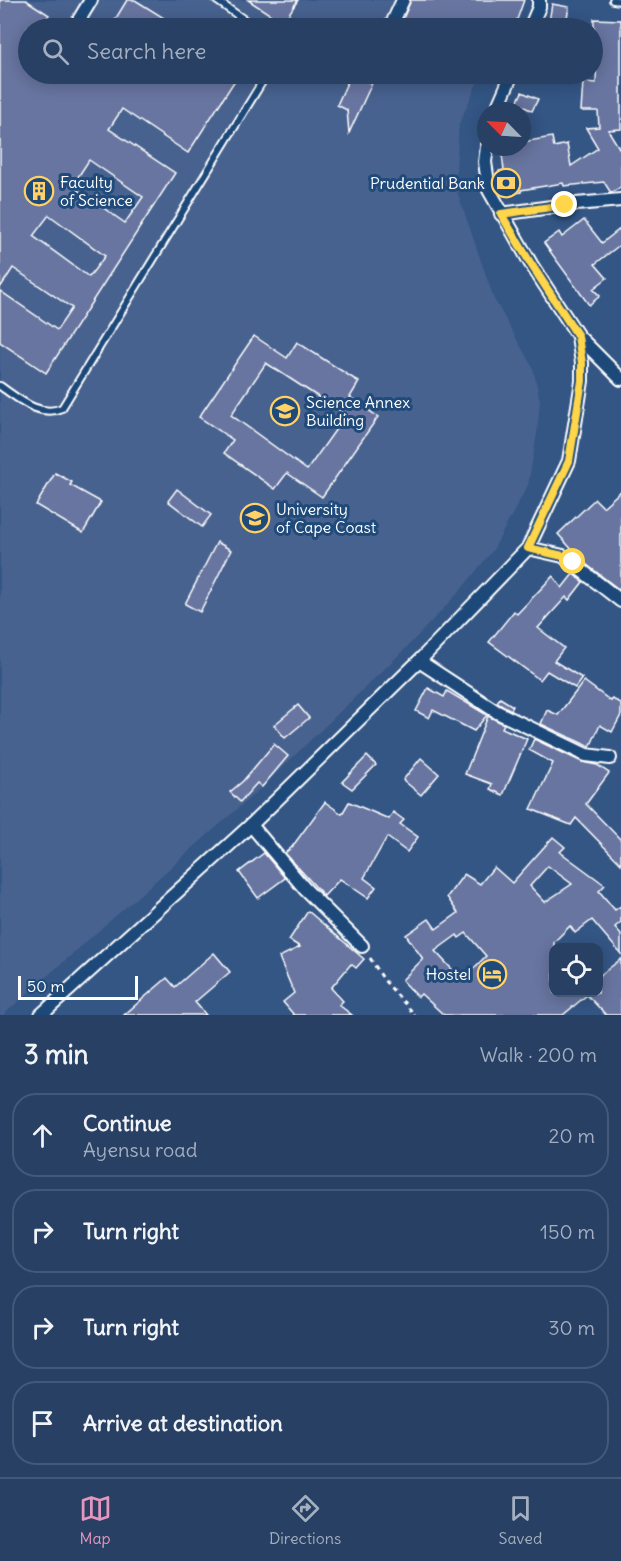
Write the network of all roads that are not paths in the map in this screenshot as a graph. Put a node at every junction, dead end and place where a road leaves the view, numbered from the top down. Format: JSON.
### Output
{"nodes":[{"id":1,"x":91,"y":0,"type":"edge"},
{"id":2,"x":216,"y":0,"type":"edge"},
{"id":3,"x":403,"y":0,"type":"edge"},
{"id":4,"x":539,"y":0,"type":"edge"},
{"id":5,"x":613,"y":0,"type":"edge"},
{"id":6,"x":621,"y":1,"type":"edge"},
{"id":7,"x":80,"y":18,"type":"edge"},
{"id":8,"x":242,"y":18,"type":"edge"},
{"id":9,"x":395,"y":18,"type":"edge"},
{"id":10,"x":534,"y":18,"type":"edge"},
{"id":11,"x":261,"y":84,"type":"edge"},
{"id":12,"x":508,"y":84,"type":"edge"},
{"id":13,"x":500,"y":102,"type":"edge"},
{"id":14,"x":485,"y":156,"type":"edge"},
{"id":15,"x":621,"y":200,"type":"edge"},
{"id":16,"x":501,"y":214,"type":"junction"},
{"id":17,"x":578,"y":336,"type":"junction"},
{"id":18,"x":621,"y":379,"type":"edge"},
{"id":19,"x":0,"y":386,"type":"edge"},
{"id":20,"x":528,"y":548,"type":"junction"},
{"id":21,"x":621,"y":601,"type":"edge"},
{"id":22,"x":419,"y":661,"type":"junction"},
{"id":23,"x":610,"y":758,"type":"dead end"},
{"id":24,"x":251,"y":825,"type":"junction"},
{"id":25,"x":362,"y":946,"type":"road end"},
{"id":26,"x":41,"y":1015,"type":"edge"}],
"edges":[{"from":1,"to":7,"type":"street"},
{"from":2,"to":8,"type":"lane"},
{"from":3,"to":9,"type":"street"},
{"from":4,"to":10,"type":"street"},
{"from":5,"to":6,"type":"lane"},
{"from":11,"to":19,"type":"lane"},
{"from":12,"to":13,"type":"street"},
{"from":14,"to":16,"type":"street"},
{"from":15,"to":16,"type":"street"},
{"from":16,"to":17,"type":"street"},
{"from":17,"to":18,"type":"street"},
{"from":17,"to":20,"type":"street"},
{"from":20,"to":21,"type":"street"},
{"from":20,"to":22,"type":"street"},
{"from":22,"to":23,"type":"street"},
{"from":22,"to":24,"type":"street"},
{"from":24,"to":25,"type":"street"},
{"from":24,"to":26,"type":"street"}]}
